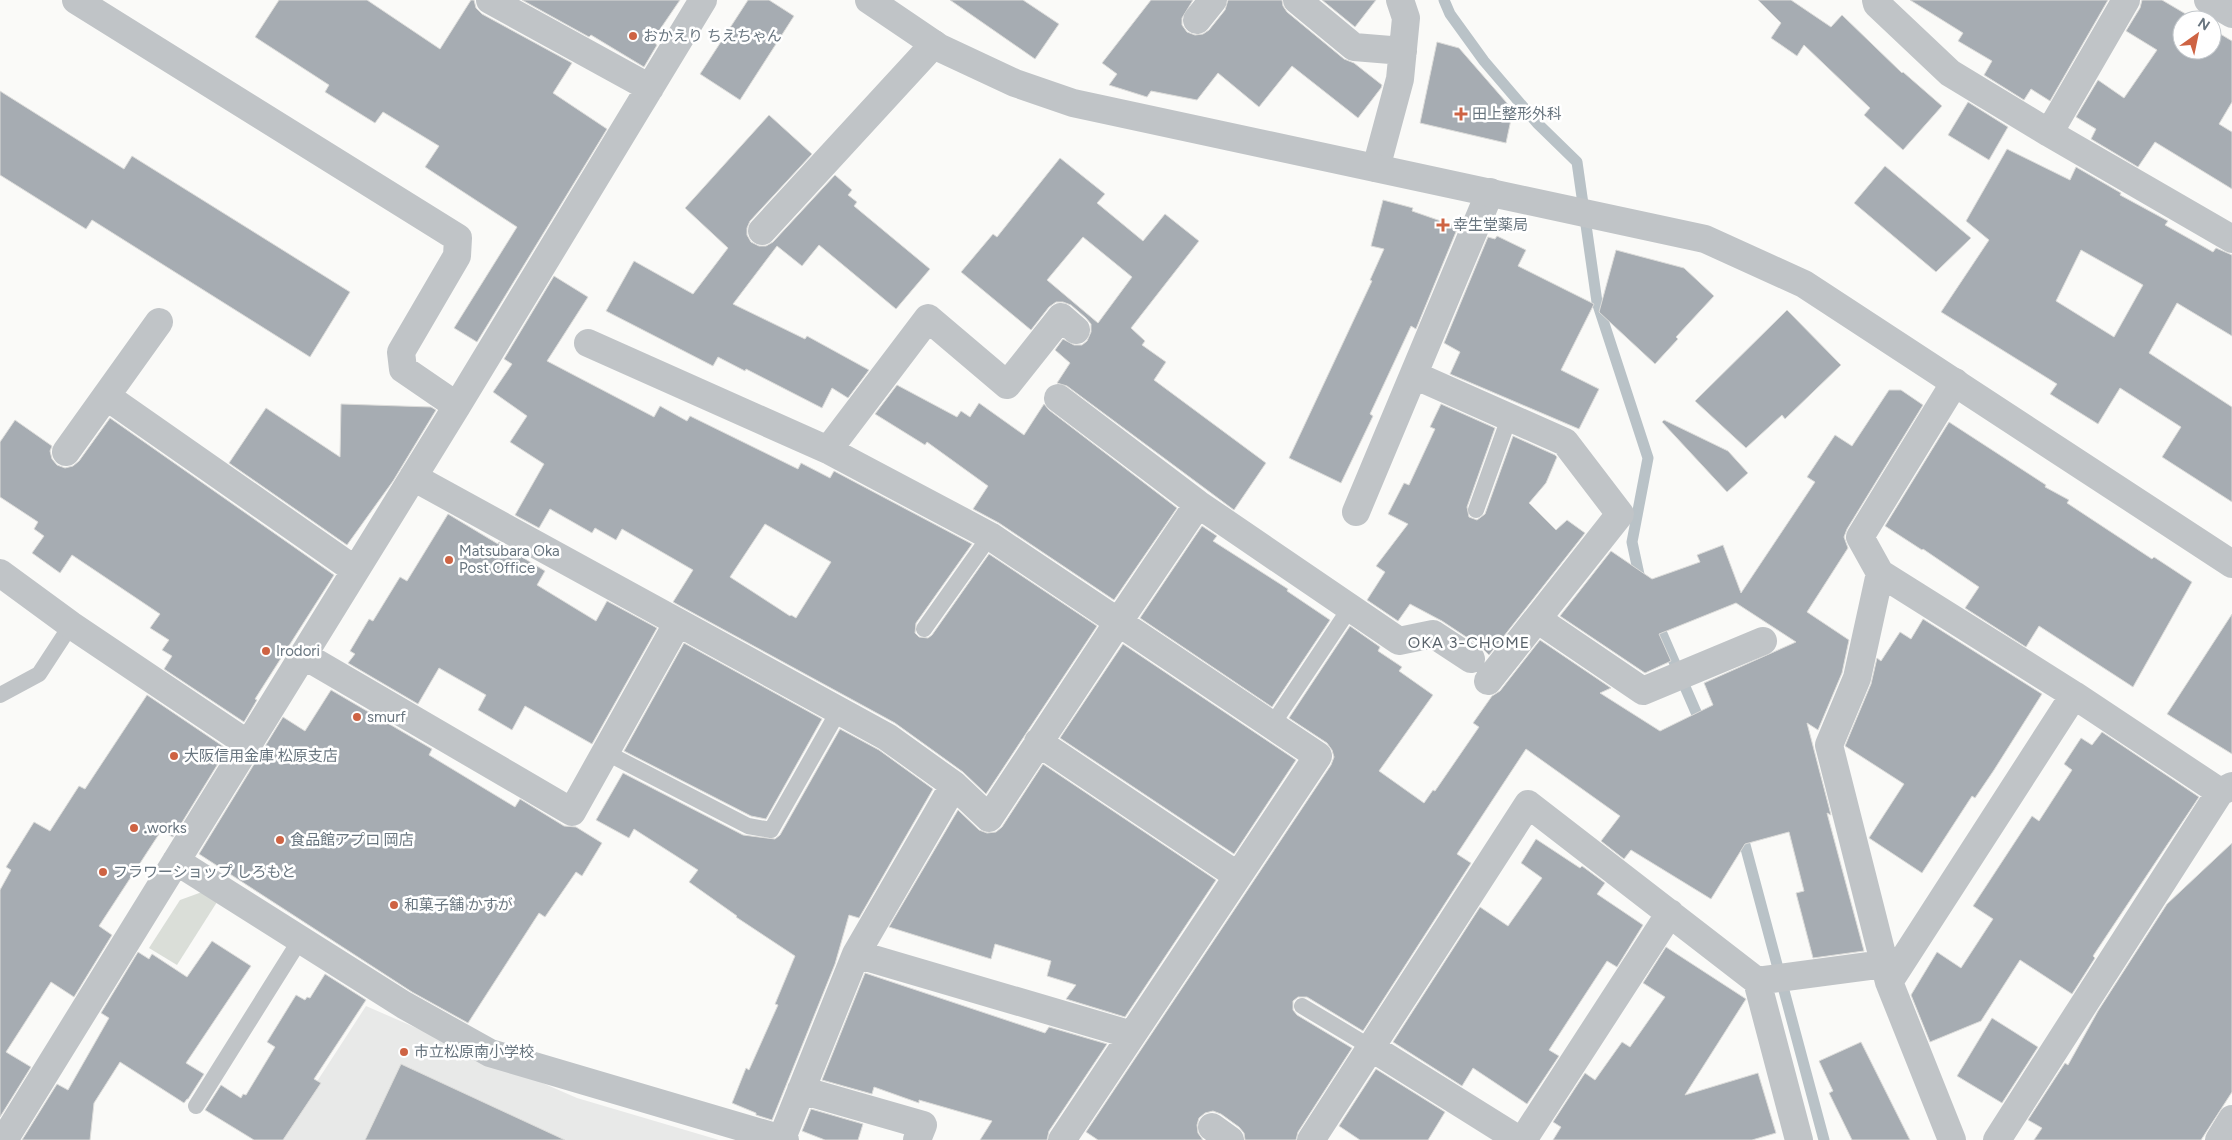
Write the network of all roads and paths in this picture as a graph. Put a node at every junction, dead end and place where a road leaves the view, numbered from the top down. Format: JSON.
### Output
{"nodes":[{"id":1,"x":76,"y":0,"type":"edge"},
{"id":2,"x":490,"y":0,"type":"edge"},
{"id":3,"x":703,"y":0,"type":"edge"},
{"id":4,"x":869,"y":0,"type":"edge"},
{"id":5,"x":1297,"y":0,"type":"edge"},
{"id":6,"x":1400,"y":0,"type":"edge"},
{"id":7,"x":1876,"y":0,"type":"edge"},
{"id":8,"x":2126,"y":0,"type":"edge"},
{"id":9,"x":2208,"y":0,"type":"edge"},
{"id":10,"x":2232,"y":14,"type":"edge"},
{"id":11,"x":934,"y":44,"type":"junction"},
{"id":12,"x":1403,"y":51,"type":"junction"},
{"id":13,"x":650,"y":88,"type":"junction"},
{"id":14,"x":2049,"y":134,"type":"junction"},
{"id":15,"x":1376,"y":168,"type":"junction"},
{"id":16,"x":1490,"y":192,"type":"junction"},
{"id":17,"x":762,"y":231,"type":"dead end"},
{"id":18,"x":2232,"y":239,"type":"edge"},
{"id":19,"x":159,"y":322,"type":"dead end"},
{"id":20,"x":1076,"y":330,"type":"dead end"},
{"id":21,"x":588,"y":343,"type":"dead end"},
{"id":22,"x":1414,"y":375,"type":"junction"},
{"id":23,"x":1955,"y":382,"type":"junction"},
{"id":24,"x":106,"y":396,"type":"junction"},
{"id":25,"x":1058,"y":398,"type":"dead end"},
{"id":26,"x":457,"y":406,"type":"junction"},
{"id":27,"x":1509,"y":418,"type":"junction"},
{"id":28,"x":828,"y":450,"type":"junction"},
{"id":29,"x":66,"y":452,"type":"dead end"},
{"id":30,"x":413,"y":477,"type":"junction"},
{"id":31,"x":1198,"y":504,"type":"junction"},
{"id":32,"x":1476,"y":510,"type":"dead end"},
{"id":33,"x":1356,"y":512,"type":"dead end"},
{"id":34,"x":990,"y":536,"type":"junction"},
{"id":35,"x":2232,"y":564,"type":"edge"},
{"id":36,"x":355,"y":570,"type":"junction"},
{"id":37,"x":0,"y":572,"type":"edge"},
{"id":38,"x":1880,"y":574,"type":"junction"},
{"id":39,"x":1350,"y":608,"type":"junction"},
{"id":40,"x":1537,"y":619,"type":"junction"},
{"id":41,"x":1119,"y":620,"type":"junction"},
{"id":42,"x":677,"y":624,"type":"junction"},
{"id":43,"x":70,"y":625,"type":"junction"},
{"id":44,"x":924,"y":628,"type":"dead end"},
{"id":45,"x":1764,"y":641,"type":"dead end"},
{"id":46,"x":303,"y":655,"type":"junction"},
{"id":47,"x":1471,"y":659,"type":"dead end"},
{"id":48,"x":1488,"y":681,"type":"dead end"},
{"id":49,"x":0,"y":695,"type":"edge"},
{"id":50,"x":2074,"y":695,"type":"junction"},
{"id":51,"x":838,"y":712,"type":"junction"},
{"id":52,"x":1272,"y":725,"type":"junction"},
{"id":53,"x":1038,"y":742,"type":"junction"},
{"id":54,"x":248,"y":744,"type":"junction"},
{"id":55,"x":605,"y":752,"type":"junction"},
{"id":56,"x":954,"y":784,"type":"junction"},
{"id":57,"x":2226,"y":789,"type":"edge"},
{"id":58,"x":176,"y":861,"type":"junction"},
{"id":59,"x":1238,"y":876,"type":"junction"},
{"id":60,"x":1670,"y":913,"type":"junction"},
{"id":61,"x":300,"y":940,"type":"junction"},
{"id":62,"x":856,"y":954,"type":"junction"},
{"id":63,"x":1887,"y":973,"type":"junction"},
{"id":64,"x":1759,"y":981,"type":"junction"},
{"id":65,"x":1302,"y":1006,"type":"dead end"},
{"id":66,"x":1132,"y":1035,"type":"junction"},
{"id":67,"x":1372,"y":1048,"type":"junction"},
{"id":68,"x":801,"y":1090,"type":"junction"},
{"id":69,"x":196,"y":1106,"type":"dead end"},
{"id":70,"x":2232,"y":1119,"type":"edge"},
{"id":71,"x":784,"y":1139,"type":"edge"},
{"id":72,"x":4,"y":1140,"type":"edge"},
{"id":73,"x":916,"y":1140,"type":"edge"},
{"id":74,"x":1062,"y":1140,"type":"edge"},
{"id":75,"x":1311,"y":1140,"type":"edge"},
{"id":76,"x":1521,"y":1140,"type":"edge"},
{"id":77,"x":1799,"y":1140,"type":"edge"},
{"id":78,"x":1952,"y":1140,"type":"edge"},
{"id":79,"x":1997,"y":1140,"type":"edge"},
{"id":80,"x":2219,"y":1140,"type":"edge"}],
"edges":[{"from":1,"to":26,"type":"street"},
{"from":2,"to":13,"type":"street"},
{"from":3,"to":13,"type":"street"},
{"from":4,"to":11,"type":"street"},
{"from":5,"to":12,"type":"street"},
{"from":6,"to":12,"type":"street"},
{"from":7,"to":14,"type":"street"},
{"from":8,"to":14,"type":"street"},
{"from":9,"to":10,"type":"street"},
{"from":11,"to":15,"type":"street"},
{"from":11,"to":17,"type":"street"},
{"from":12,"to":15,"type":"street"},
{"from":13,"to":26,"type":"street"},
{"from":14,"to":18,"type":"street"},
{"from":15,"to":16,"type":"street"},
{"from":16,"to":22,"type":"street"},
{"from":16,"to":23,"type":"street"},
{"from":19,"to":24,"type":"street"},
{"from":20,"to":28,"type":"street"},
{"from":21,"to":28,"type":"street"},
{"from":22,"to":27,"type":"street"},
{"from":22,"to":33,"type":"street"},
{"from":23,"to":35,"type":"street"},
{"from":23,"to":38,"type":"street"},
{"from":24,"to":29,"type":"street"},
{"from":24,"to":36,"type":"street"},
{"from":25,"to":31,"type":"street"},
{"from":26,"to":30,"type":"street"},
{"from":27,"to":32,"type":"lane"},
{"from":27,"to":40,"type":"street"},
{"from":28,"to":34,"type":"street"},
{"from":30,"to":36,"type":"street"},
{"from":30,"to":42,"type":"street"},
{"from":31,"to":39,"type":"street"},
{"from":31,"to":41,"type":"street"},
{"from":34,"to":41,"type":"street"},
{"from":34,"to":44,"type":"lane"},
{"from":36,"to":46,"type":"street"},
{"from":37,"to":43,"type":"street"},
{"from":38,"to":50,"type":"street"},
{"from":38,"to":63,"type":"street"},
{"from":39,"to":47,"type":"street"},
{"from":39,"to":52,"type":"lane"},
{"from":40,"to":45,"type":"street"},
{"from":40,"to":48,"type":"street"},
{"from":41,"to":52,"type":"street"},
{"from":41,"to":53,"type":"street"},
{"from":42,"to":51,"type":"street"},
{"from":42,"to":55,"type":"street"},
{"from":43,"to":49,"type":"lane"},
{"from":43,"to":54,"type":"street"},
{"from":46,"to":54,"type":"street"},
{"from":46,"to":55,"type":"street"},
{"from":50,"to":57,"type":"street"},
{"from":50,"to":63,"type":"street"},
{"from":51,"to":55,"type":"lane"},
{"from":51,"to":56,"type":"street"},
{"from":52,"to":59,"type":"street"},
{"from":53,"to":56,"type":"street"},
{"from":53,"to":59,"type":"street"},
{"from":54,"to":58,"type":"street"},
{"from":56,"to":62,"type":"street"},
{"from":57,"to":79,"type":"street"},
{"from":58,"to":61,"type":"street"},
{"from":58,"to":72,"type":"street"},
{"from":59,"to":66,"type":"street"},
{"from":60,"to":64,"type":"street"},
{"from":60,"to":67,"type":"street"},
{"from":60,"to":76,"type":"street"},
{"from":61,"to":69,"type":"lane"},
{"from":61,"to":71,"type":"street"},
{"from":62,"to":66,"type":"street"},
{"from":62,"to":68,"type":"street"},
{"from":63,"to":64,"type":"street"},
{"from":63,"to":78,"type":"street"},
{"from":64,"to":77,"type":"street"},
{"from":65,"to":67,"type":"lane"},
{"from":66,"to":74,"type":"street"},
{"from":67,"to":75,"type":"street"},
{"from":67,"to":76,"type":"street"},
{"from":68,"to":71,"type":"street"},
{"from":68,"to":73,"type":"street"},
{"from":70,"to":80,"type":"street"}]}
